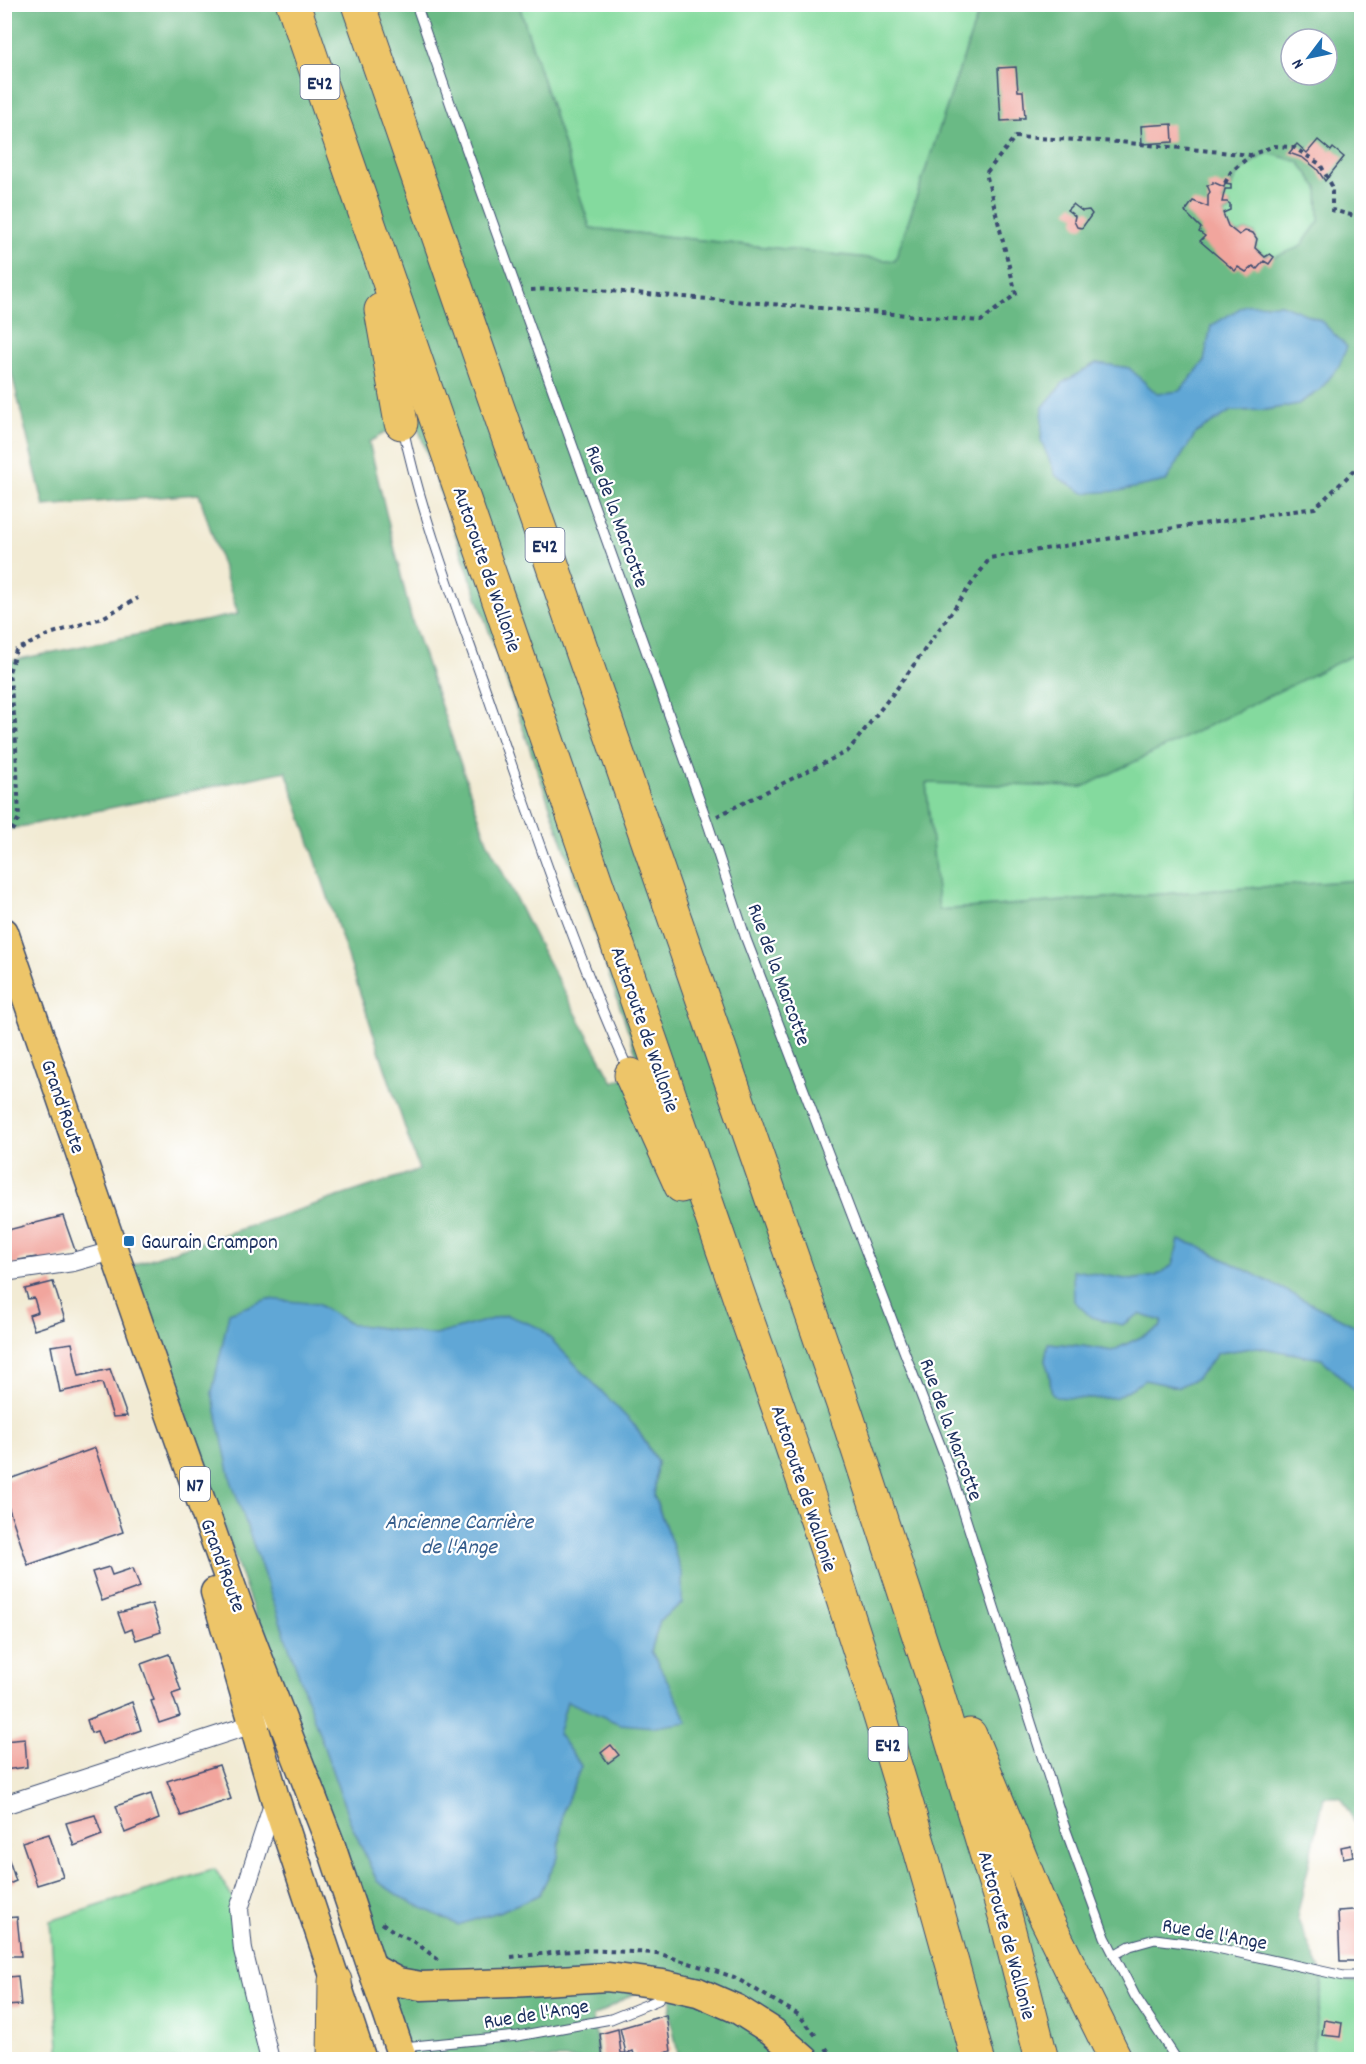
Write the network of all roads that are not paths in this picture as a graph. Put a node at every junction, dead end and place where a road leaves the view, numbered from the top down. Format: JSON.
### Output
{"nodes":[{"id":1,"x":293,"y":4,"type":"edge"},
{"id":2,"x":358,"y":4,"type":"edge"},
{"id":3,"x":416,"y":4,"type":"edge"},
{"id":4,"x":346,"y":159,"type":"junction"},
{"id":5,"x":401,"y":423,"type":"joint"},
{"id":6,"x":4,"y":932,"type":"edge"},
{"id":7,"x":4,"y":986,"type":"edge"},
{"id":8,"x":631,"y":1075,"type":"joint"},
{"id":9,"x":105,"y":1253,"type":"junction"},
{"id":10,"x":4,"y":1272,"type":"edge"},
{"id":11,"x":743,"y":1308,"type":"junction"},
{"id":12,"x":935,"y":1685,"type":"junction"},
{"id":13,"x":280,"y":1715,"type":"junction"},
{"id":14,"x":253,"y":1724,"type":"junction"},
{"id":15,"x":275,"y":1798,"type":"junction"},
{"id":16,"x":4,"y":1805,"type":"edge"},
{"id":17,"x":1114,"y":1955,"type":"junction"},
{"id":18,"x":372,"y":1968,"type":"junction"},
{"id":19,"x":426,"y":1975,"type":"junction"},
{"id":20,"x":1362,"y":1976,"type":"edge"},
{"id":21,"x":335,"y":1981,"type":"junction"},
{"id":22,"x":662,"y":1984,"type":"junction"},
{"id":23,"x":386,"y":2007,"type":"junction"},
{"id":24,"x":402,"y":2053,"type":"edge"},
{"id":25,"x":270,"y":2060,"type":"edge"},
{"id":26,"x":334,"y":2060,"type":"edge"},
{"id":27,"x":363,"y":2060,"type":"edge"},
{"id":28,"x":805,"y":2060,"type":"edge"},
{"id":29,"x":978,"y":2060,"type":"edge"},
{"id":30,"x":1042,"y":2060,"type":"edge"},
{"id":31,"x":1116,"y":2060,"type":"edge"},
{"id":32,"x":1177,"y":2060,"type":"edge"}],
"edges":[{"from":1,"to":4,"type":"highway","name":"Autoroute de Wallonie","number":"E42"},
{"from":2,"to":12,"type":"highway","name":"Autoroute de Wallonie","number":"E42"},
{"from":3,"to":17,"type":"lane","name":"Rue de la Marcotte"},
{"from":4,"to":5,"type":"highway"},
{"from":4,"to":11,"type":"highway","name":"Autoroute de Wallonie","number":"E42"},
{"from":5,"to":8,"type":"lane"},
{"from":6,"to":9,"type":"main road","name":"Grand'Route","number":"N7"},
{"from":7,"to":9,"type":"main road","name":"Grand'Route","number":"N7"},
{"from":8,"to":11,"type":"highway"},
{"from":9,"to":10,"type":"street"},
{"from":9,"to":13,"type":"main road","name":"Grand'Route","number":"N7"},
{"from":9,"to":14,"type":"main road","name":"Grand'Route","number":"N7"},
{"from":11,"to":29,"type":"highway","name":"Autoroute de Wallonie","number":"E42"},
{"from":12,"to":30,"type":"highway","name":"Autoroute de Wallonie","number":"E42"},
{"from":12,"to":31,"type":"highway"},
{"from":13,"to":14,"type":"street"},
{"from":13,"to":18,"type":"main road","name":"Grand'Route","number":"N7"},
{"from":14,"to":15,"type":"main road","name":"Grand'Route","number":"N7"},
{"from":14,"to":16,"type":"street"},
{"from":15,"to":21,"type":"main road","name":"Grand'Route","number":"N7"},
{"from":15,"to":25,"type":"street"},
{"from":17,"to":20,"type":"lane","name":"Rue de l'Ange"},
{"from":17,"to":32,"type":"lane"},
{"from":18,"to":19,"type":"main road"},
{"from":18,"to":23,"type":"main road","name":"Grand'Route","number":"N7"},
{"from":19,"to":22,"type":"main road"},
{"from":19,"to":23,"type":"main road"},
{"from":21,"to":26,"type":"highway"},
{"from":21,"to":27,"type":"main road","name":"Grand'Route","number":"N7"},
{"from":22,"to":24,"type":"lane","name":"Rue de l'Ange"},
{"from":22,"to":28,"type":"main road"},
{"from":23,"to":24,"type":"main road","name":"Grand'Route","number":"N7"},
{"from":23,"to":27,"type":"main road"}]}
